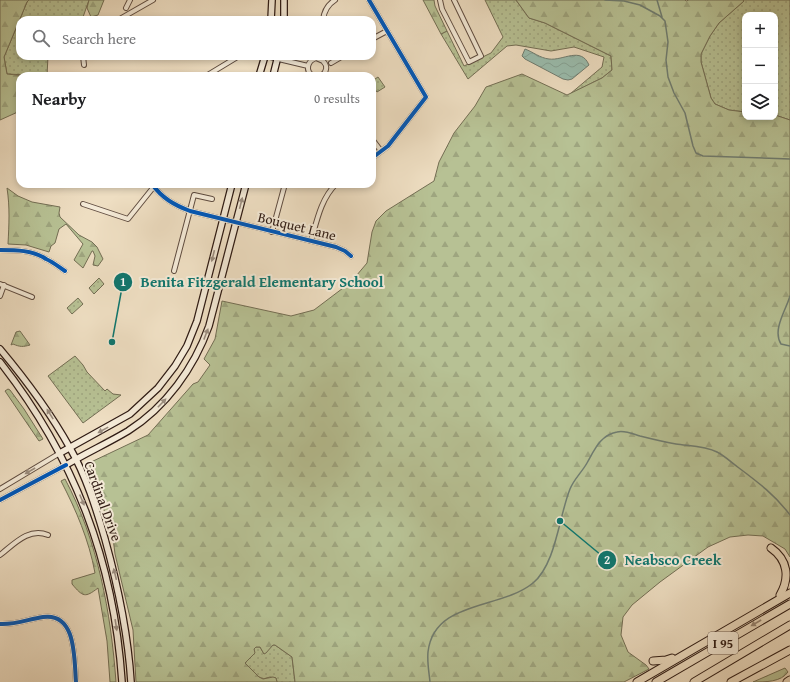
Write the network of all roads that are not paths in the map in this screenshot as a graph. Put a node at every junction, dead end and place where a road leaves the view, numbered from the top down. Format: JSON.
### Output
{"nodes":[{"id":1,"x":130,"y":0,"type":"edge"},
{"id":2,"x":151,"y":0,"type":"edge"},
{"id":3,"x":272,"y":0,"type":"edge"},
{"id":4,"x":284,"y":0,"type":"edge"},
{"id":5,"x":335,"y":0,"type":"edge"},
{"id":6,"x":369,"y":0,"type":"edge"},
{"id":7,"x":440,"y":0,"type":"edge"},
{"id":8,"x":454,"y":0,"type":"edge"},
{"id":9,"x":126,"y":8,"type":"dead end"},
{"id":10,"x":125,"y":16,"type":"edge"},
{"id":11,"x":271,"y":16,"type":"edge"},
{"id":12,"x":284,"y":16,"type":"edge"},
{"id":13,"x":324,"y":16,"type":"edge"},
{"id":14,"x":387,"y":31,"type":"junction"},
{"id":15,"x":376,"y":37,"type":"edge"},
{"id":16,"x":83,"y":60,"type":"edge"},
{"id":17,"x":232,"y":60,"type":"edge"},
{"id":18,"x":264,"y":60,"type":"edge"},
{"id":19,"x":277,"y":60,"type":"edge"},
{"id":20,"x":288,"y":60,"type":"edge"},
{"id":21,"x":312,"y":60,"type":"edge"},
{"id":22,"x":322,"y":60,"type":"edge"},
{"id":23,"x":336,"y":60,"type":"edge"},
{"id":24,"x":331,"y":63,"type":"dead end"},
{"id":25,"x":84,"y":65,"type":"dead end"},
{"id":26,"x":308,"y":66,"type":"junction"},
{"id":27,"x":213,"y":72,"type":"edge"},
{"id":28,"x":260,"y":72,"type":"edge"},
{"id":29,"x":274,"y":72,"type":"edge"},
{"id":30,"x":308,"y":72,"type":"edge"},
{"id":31,"x":325,"y":72,"type":"edge"},
{"id":32,"x":376,"y":144,"type":"edge"},
{"id":33,"x":381,"y":151,"type":"junction"},
{"id":34,"x":376,"y":155,"type":"edge"},
{"id":35,"x":152,"y":188,"type":"edge"},
{"id":36,"x":156,"y":188,"type":"edge"},
{"id":37,"x":231,"y":188,"type":"edge"},
{"id":38,"x":245,"y":188,"type":"edge"},
{"id":39,"x":284,"y":188,"type":"edge"},
{"id":40,"x":332,"y":188,"type":"edge"},
{"id":41,"x":212,"y":199,"type":"dead end"},
{"id":42,"x":83,"y":204,"type":"dead end"},
{"id":43,"x":190,"y":211,"type":"junction"},
{"id":44,"x":223,"y":219,"type":"junction"},
{"id":45,"x":236,"y":222,"type":"junction"},
{"id":46,"x":272,"y":232,"type":"junction"},
{"id":47,"x":311,"y":241,"type":"junction"},
{"id":48,"x":0,"y":250,"type":"edge"},
{"id":49,"x":351,"y":256,"type":"dead end"},
{"id":50,"x":64,"y":271,"type":"dead end"},
{"id":51,"x":174,"y":271,"type":"dead end"},
{"id":52,"x":2,"y":284,"type":"edge"},
{"id":53,"x":0,"y":296,"type":"edge"},
{"id":54,"x":32,"y":297,"type":"dead end"},
{"id":55,"x":0,"y":349,"type":"edge"},
{"id":56,"x":0,"y":362,"type":"edge"},
{"id":57,"x":70,"y":448,"type":"junction"},
{"id":58,"x":60,"y":453,"type":"junction"},
{"id":59,"x":76,"y":459,"type":"junction"},
{"id":60,"x":66,"y":464,"type":"junction"},
{"id":61,"x":0,"y":489,"type":"edge"},
{"id":62,"x":0,"y":500,"type":"edge"},
{"id":63,"x":48,"y":535,"type":"dead end"},
{"id":64,"x":771,"y":548,"type":"dead end"},
{"id":65,"x":0,"y":555,"type":"edge"},
{"id":66,"x":790,"y":593,"type":"edge"},
{"id":67,"x":774,"y":601,"type":"junction"},
{"id":68,"x":790,"y":604,"type":"edge"},
{"id":69,"x":0,"y":624,"type":"edge"},
{"id":70,"x":790,"y":626,"type":"edge"},
{"id":71,"x":694,"y":648,"type":"junction"},
{"id":72,"x":790,"y":650,"type":"edge"},
{"id":73,"x":653,"y":661,"type":"dead end"},
{"id":74,"x":790,"y":680,"type":"edge"},
{"id":75,"x":76,"y":682,"type":"edge"},
{"id":76,"x":122,"y":682,"type":"edge"},
{"id":77,"x":130,"y":682,"type":"edge"},
{"id":78,"x":637,"y":682,"type":"edge"},
{"id":79,"x":656,"y":682,"type":"edge"},
{"id":80,"x":694,"y":682,"type":"edge"},
{"id":81,"x":731,"y":682,"type":"edge"},
{"id":82,"x":787,"y":682,"type":"edge"}],
"edges":[{"from":1,"to":9,"type":"street"},
{"from":2,"to":10,"type":"street"},
{"from":3,"to":11,"type":"main road"},
{"from":4,"to":12,"type":"main road"},
{"from":5,"to":13,"type":"street"},
{"from":6,"to":14,"type":"street"},
{"from":7,"to":8,"type":"street"},
{"from":14,"to":15,"type":"street"},
{"from":14,"to":33,"type":"street"},
{"from":16,"to":25,"type":"street"},
{"from":17,"to":27,"type":"street"},
{"from":18,"to":28,"type":"main road"},
{"from":19,"to":29,"type":"main road"},
{"from":20,"to":26,"type":"street"},
{"from":21,"to":26,"type":"street"},
{"from":22,"to":31,"type":"street"},
{"from":23,"to":24,"type":"street"},
{"from":26,"to":30,"type":"street"},
{"from":32,"to":33,"type":"street"},
{"from":33,"to":34,"type":"street"},
{"from":35,"to":42,"type":"street"},
{"from":36,"to":43,"type":"street","name":"Bouquet Lane"},
{"from":37,"to":44,"type":"main road"},
{"from":45,"to":38,"type":"main road","one_way":true},
{"from":39,"to":46,"type":"street"},
{"from":40,"to":47,"type":"street"},
{"from":41,"to":43,"type":"street"},
{"from":43,"to":44,"type":"street","name":"Bouquet Lane"},
{"from":43,"to":51,"type":"street"},
{"from":44,"to":45,"type":"street","name":"Bouquet Lane"},
{"from":44,"to":57,"type":"main road","one_way":true},
{"from":45,"to":46,"type":"street","name":"Bouquet Lane"},
{"from":59,"to":45,"type":"main road","one_way":true},
{"from":46,"to":47,"type":"street","name":"Bouquet Lane"},
{"from":47,"to":49,"type":"street","name":"Bouquet Lane"},
{"from":48,"to":50,"type":"street"},
{"from":52,"to":53,"type":"street"},
{"from":52,"to":54,"type":"street"},
{"from":57,"to":55,"type":"main road","name":"Cardinal Drive","one_way":true},
{"from":56,"to":58,"type":"main road","name":"Cardinal Drive"},
{"from":57,"to":58,"type":"main road"},
{"from":57,"to":59,"type":"main road","name":"Cardinal Drive"},
{"from":58,"to":60,"type":"main road","name":"Cardinal Drive"},
{"from":58,"to":61,"type":"street","one_way":true},
{"from":59,"to":60,"type":"main road"},
{"from":77,"to":59,"type":"main road","name":"Cardinal Drive","one_way":true},
{"from":60,"to":62,"type":"street"},
{"from":60,"to":76,"type":"main road","name":"Cardinal Drive","one_way":true},
{"from":63,"to":65,"type":"street"},
{"from":64,"to":67,"type":"highway"},
{"from":66,"to":67,"type":"highway"},
{"from":67,"to":71,"type":"highway"},
{"from":68,"to":79,"type":"highway","number":"I 95","one_way":true},
{"from":69,"to":75,"type":"street"},
{"from":70,"to":80,"type":"highway"},
{"from":71,"to":73,"type":"highway"},
{"from":71,"to":78,"type":"highway"},
{"from":72,"to":81,"type":"highway"},
{"from":74,"to":82,"type":"highway"}]}
